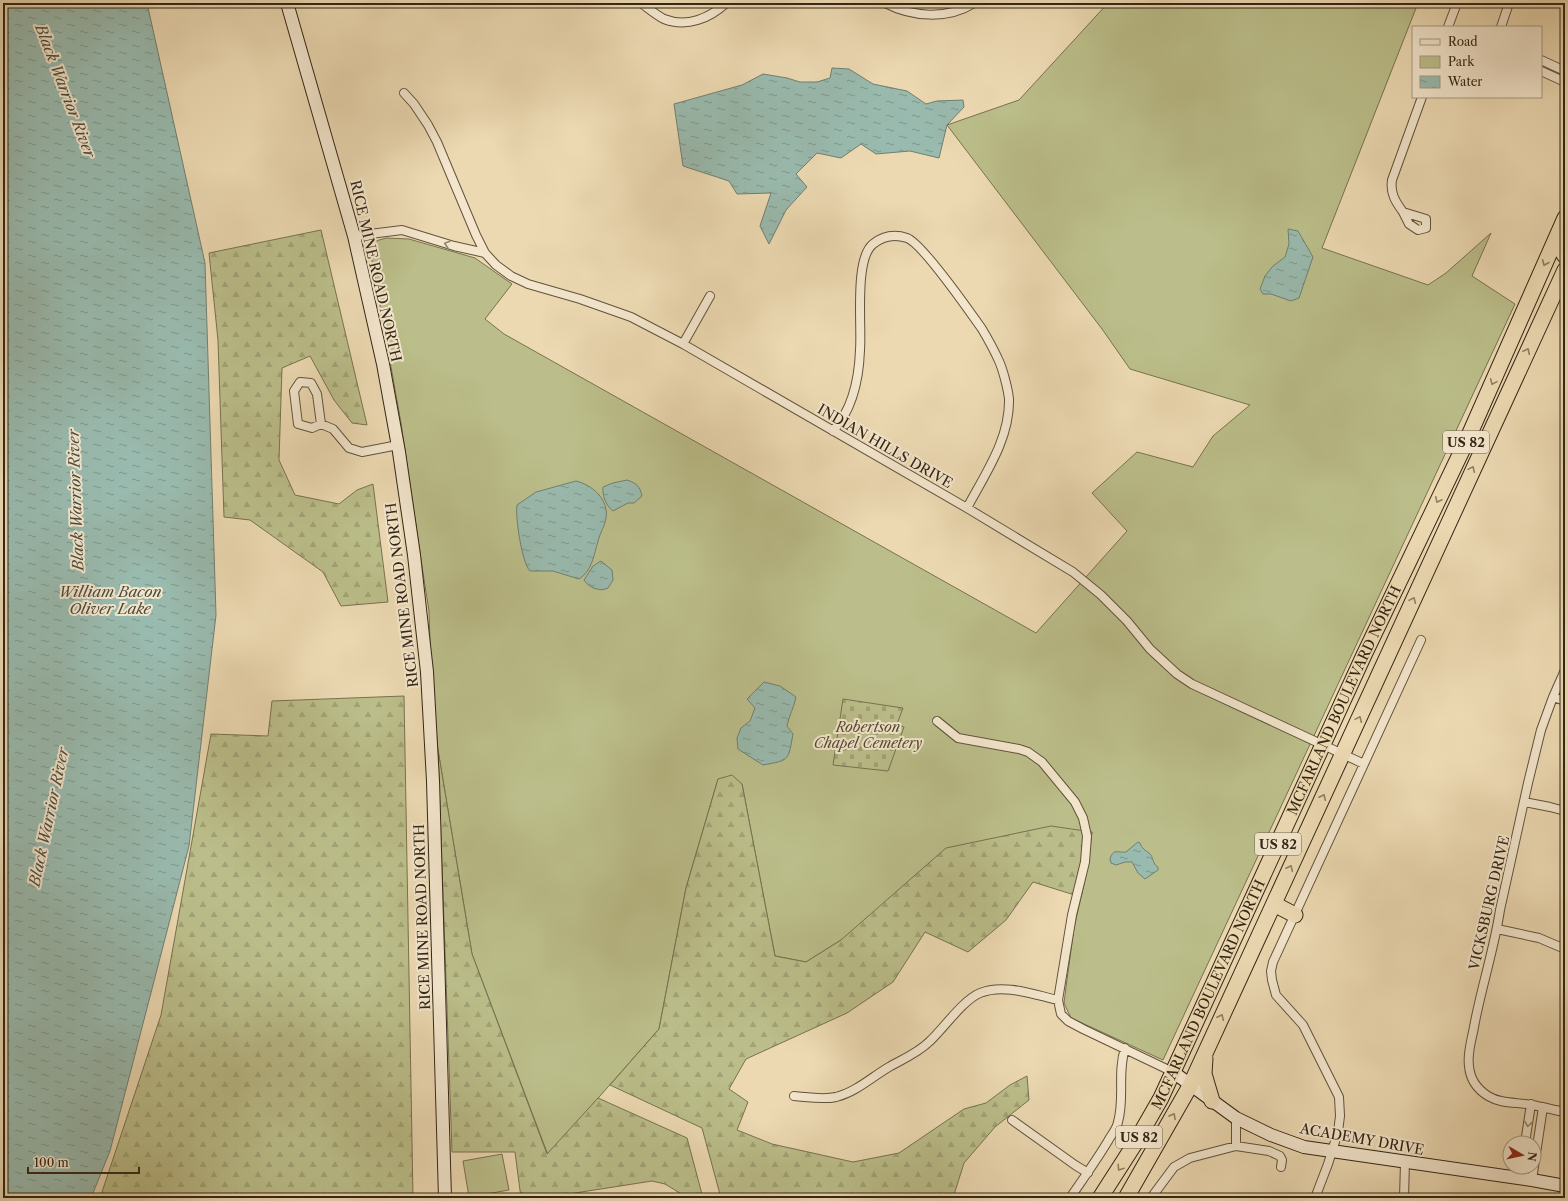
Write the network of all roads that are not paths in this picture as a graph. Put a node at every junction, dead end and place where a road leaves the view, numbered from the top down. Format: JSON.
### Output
{"nodes":[{"id":1,"x":287,"y":3,"type":"edge"},
{"id":2,"x":641,"y":3,"type":"edge"},
{"id":3,"x":726,"y":3,"type":"edge"},
{"id":4,"x":885,"y":3,"type":"edge"},
{"id":5,"x":974,"y":3,"type":"edge"},
{"id":6,"x":1457,"y":3,"type":"edge"},
{"id":7,"x":1509,"y":3,"type":"edge"},
{"id":8,"x":1448,"y":26,"type":"edge"},
{"id":9,"x":1502,"y":26,"type":"edge"},
{"id":10,"x":1542,"y":60,"type":"edge"},
{"id":11,"x":1542,"y":71,"type":"edge"},
{"id":12,"x":1565,"y":71,"type":"edge"},
{"id":13,"x":1565,"y":82,"type":"edge"},
{"id":14,"x":404,"y":93,"type":"dead end"},
{"id":15,"x":1422,"y":98,"type":"edge"},
{"id":16,"x":1404,"y":212,"type":"dead end"},
{"id":17,"x":1563,"y":223,"type":"edge"},
{"id":18,"x":354,"y":236,"type":"junction"},
{"id":19,"x":485,"y":253,"type":"junction"},
{"id":20,"x":1565,"y":256,"type":"edge"},
{"id":21,"x":1565,"y":270,"type":"edge"},
{"id":22,"x":710,"y":296,"type":"dead end"},
{"id":23,"x":683,"y":344,"type":"junction"},
{"id":24,"x":321,"y":424,"type":"junction"},
{"id":25,"x":833,"y":431,"type":"junction"},
{"id":26,"x":398,"y":446,"type":"junction"},
{"id":27,"x":967,"y":508,"type":"junction"},
{"id":28,"x":1421,"y":640,"type":"dead end"},
{"id":29,"x":1565,"y":670,"type":"edge"},
{"id":30,"x":1553,"y":697,"type":"junction"},
{"id":31,"x":1565,"y":701,"type":"edge"},
{"id":32,"x":937,"y":721,"type":"dead end"},
{"id":33,"x":1323,"y":745,"type":"junction"},
{"id":34,"x":1343,"y":754,"type":"junction"},
{"id":35,"x":1364,"y":764,"type":"junction"},
{"id":36,"x":1524,"y":802,"type":"junction"},
{"id":37,"x":1565,"y":811,"type":"edge"},
{"id":38,"x":1274,"y":904,"type":"junction"},
{"id":39,"x":1295,"y":915,"type":"junction"},
{"id":40,"x":1497,"y":929,"type":"junction"},
{"id":41,"x":1565,"y":949,"type":"edge"},
{"id":42,"x":1058,"y":1000,"type":"junction"},
{"id":43,"x":1125,"y":1048,"type":"junction"},
{"id":44,"x":1205,"y":1053,"type":"junction"},
{"id":45,"x":1173,"y":1072,"type":"junction"},
{"id":46,"x":1190,"y":1086,"type":"junction"},
{"id":47,"x":794,"y":1096,"type":"dead end"},
{"id":48,"x":1212,"y":1101,"type":"junction"},
{"id":49,"x":1531,"y":1104,"type":"junction"},
{"id":50,"x":1543,"y":1107,"type":"junction"},
{"id":51,"x":1565,"y":1112,"type":"edge"},
{"id":52,"x":1236,"y":1118,"type":"junction"},
{"id":53,"x":1012,"y":1120,"type":"dead end"},
{"id":54,"x":1526,"y":1135,"type":"edge"},
{"id":55,"x":1236,"y":1146,"type":"junction"},
{"id":56,"x":1332,"y":1152,"type":"junction"},
{"id":57,"x":1405,"y":1162,"type":"junction"},
{"id":58,"x":1281,"y":1167,"type":"dead end"},
{"id":59,"x":1502,"y":1170,"type":"edge"},
{"id":60,"x":1088,"y":1173,"type":"junction"},
{"id":61,"x":1524,"y":1175,"type":"edge"},
{"id":62,"x":1532,"y":1180,"type":"junction"},
{"id":63,"x":1565,"y":1186,"type":"edge"},
{"id":64,"x":446,"y":1198,"type":"edge"},
{"id":65,"x":1070,"y":1198,"type":"edge"},
{"id":66,"x":1100,"y":1198,"type":"edge"},
{"id":67,"x":1126,"y":1198,"type":"edge"},
{"id":68,"x":1151,"y":1198,"type":"edge"},
{"id":69,"x":1314,"y":1198,"type":"edge"},
{"id":70,"x":1404,"y":1198,"type":"edge"}],
"edges":[{"from":1,"to":18,"type":"main road","name":"RICE MINE ROAD NORTH"},
{"from":2,"to":3,"type":"street"},
{"from":4,"to":5,"type":"street"},
{"from":6,"to":8,"type":"street"},
{"from":7,"to":9,"type":"street"},
{"from":10,"to":12,"type":"street"},
{"from":11,"to":13,"type":"street"},
{"from":14,"to":19,"type":"street"},
{"from":15,"to":16,"type":"street"},
{"from":17,"to":20,"type":"highway"},
{"from":17,"to":33,"type":"highway","name":"MCFARLAND BOULEVARD NORTH","number":"US 82","one_way":true},
{"from":19,"to":18,"type":"street","one_way":true},
{"from":18,"to":26,"type":"main road","name":"RICE MINE ROAD NORTH"},
{"from":19,"to":23,"type":"street","name":"INDIAN HILLS DRIVE"},
{"from":34,"to":21,"type":"highway","name":"MCFARLAND BOULEVARD NORTH","number":"US 82","one_way":true},
{"from":22,"to":23,"type":"street"},
{"from":23,"to":25,"type":"street","name":"INDIAN HILLS DRIVE"},
{"from":24,"to":24,"type":"street"},
{"from":24,"to":26,"type":"street"},
{"from":25,"to":27,"type":"street","name":"INDIAN HILLS DRIVE"},
{"from":25,"to":27,"type":"street"},
{"from":26,"to":64,"type":"main road","name":"RICE MINE ROAD NORTH"},
{"from":27,"to":33,"type":"street","name":"INDIAN HILLS DRIVE"},
{"from":28,"to":35,"type":"street"},
{"from":29,"to":30,"type":"street","name":"VICKSBURG DRIVE"},
{"from":30,"to":31,"type":"street"},
{"from":30,"to":36,"type":"street","name":"VICKSBURG DRIVE"},
{"from":32,"to":42,"type":"street"},
{"from":33,"to":34,"type":"street","name":"INDIAN HILLS DRIVE"},
{"from":33,"to":45,"type":"highway","name":"MCFARLAND BOULEVARD NORTH","number":"US 82"},
{"from":34,"to":35,"type":"street","name":"INDIAN HILLS DRIVE"},
{"from":38,"to":34,"type":"highway","name":"MCFARLAND BOULEVARD NORTH","number":"US 82","one_way":true},
{"from":35,"to":39,"type":"street"},
{"from":36,"to":37,"type":"street"},
{"from":36,"to":40,"type":"street","name":"VICKSBURG DRIVE"},
{"from":38,"to":39,"type":"highway"},
{"from":44,"to":38,"type":"highway","name":"MCFARLAND BOULEVARD NORTH","number":"US 82","one_way":true},
{"from":39,"to":56,"type":"street"},
{"from":40,"to":41,"type":"street"},
{"from":40,"to":49,"type":"street","name":"VICKSBURG DRIVE"},
{"from":42,"to":43,"type":"street"},
{"from":42,"to":47,"type":"street"},
{"from":43,"to":45,"type":"street"},
{"from":43,"to":60,"type":"street"},
{"from":44,"to":46,"type":"highway","name":"MCFARLAND BOULEVARD NORTH","number":"US 82"},
{"from":44,"to":48,"type":"highway"},
{"from":45,"to":46,"type":"main road","name":"ACADEMY DRIVE"},
{"from":45,"to":66,"type":"highway","name":"MCFARLAND BOULEVARD NORTH","number":"US 82","one_way":true},
{"from":46,"to":48,"type":"main road","name":"ACADEMY DRIVE"},
{"from":67,"to":46,"type":"highway","name":"MCFARLAND BOULEVARD NORTH","number":"US 82","one_way":true},
{"from":48,"to":52,"type":"main road","name":"ACADEMY DRIVE"},
{"from":49,"to":50,"type":"street","name":"VICKSBURG DRIVE"},
{"from":49,"to":54,"type":"street","one_way":true},
{"from":50,"to":51,"type":"street","name":"VICKSBURG DRIVE"},
{"from":50,"to":62,"type":"street"},
{"from":52,"to":55,"type":"street"},
{"from":52,"to":56,"type":"main road","name":"ACADEMY DRIVE"},
{"from":53,"to":60,"type":"street"},
{"from":55,"to":58,"type":"street"},
{"from":55,"to":68,"type":"street"},
{"from":56,"to":57,"type":"main road","name":"ACADEMY DRIVE"},
{"from":56,"to":69,"type":"street"},
{"from":57,"to":59,"type":"main road","name":"ACADEMY DRIVE"},
{"from":57,"to":70,"type":"street"},
{"from":60,"to":65,"type":"street"},
{"from":61,"to":62,"type":"main road","name":"ACADEMY DRIVE"},
{"from":62,"to":63,"type":"main road","name":"ACADEMY DRIVE"}]}
